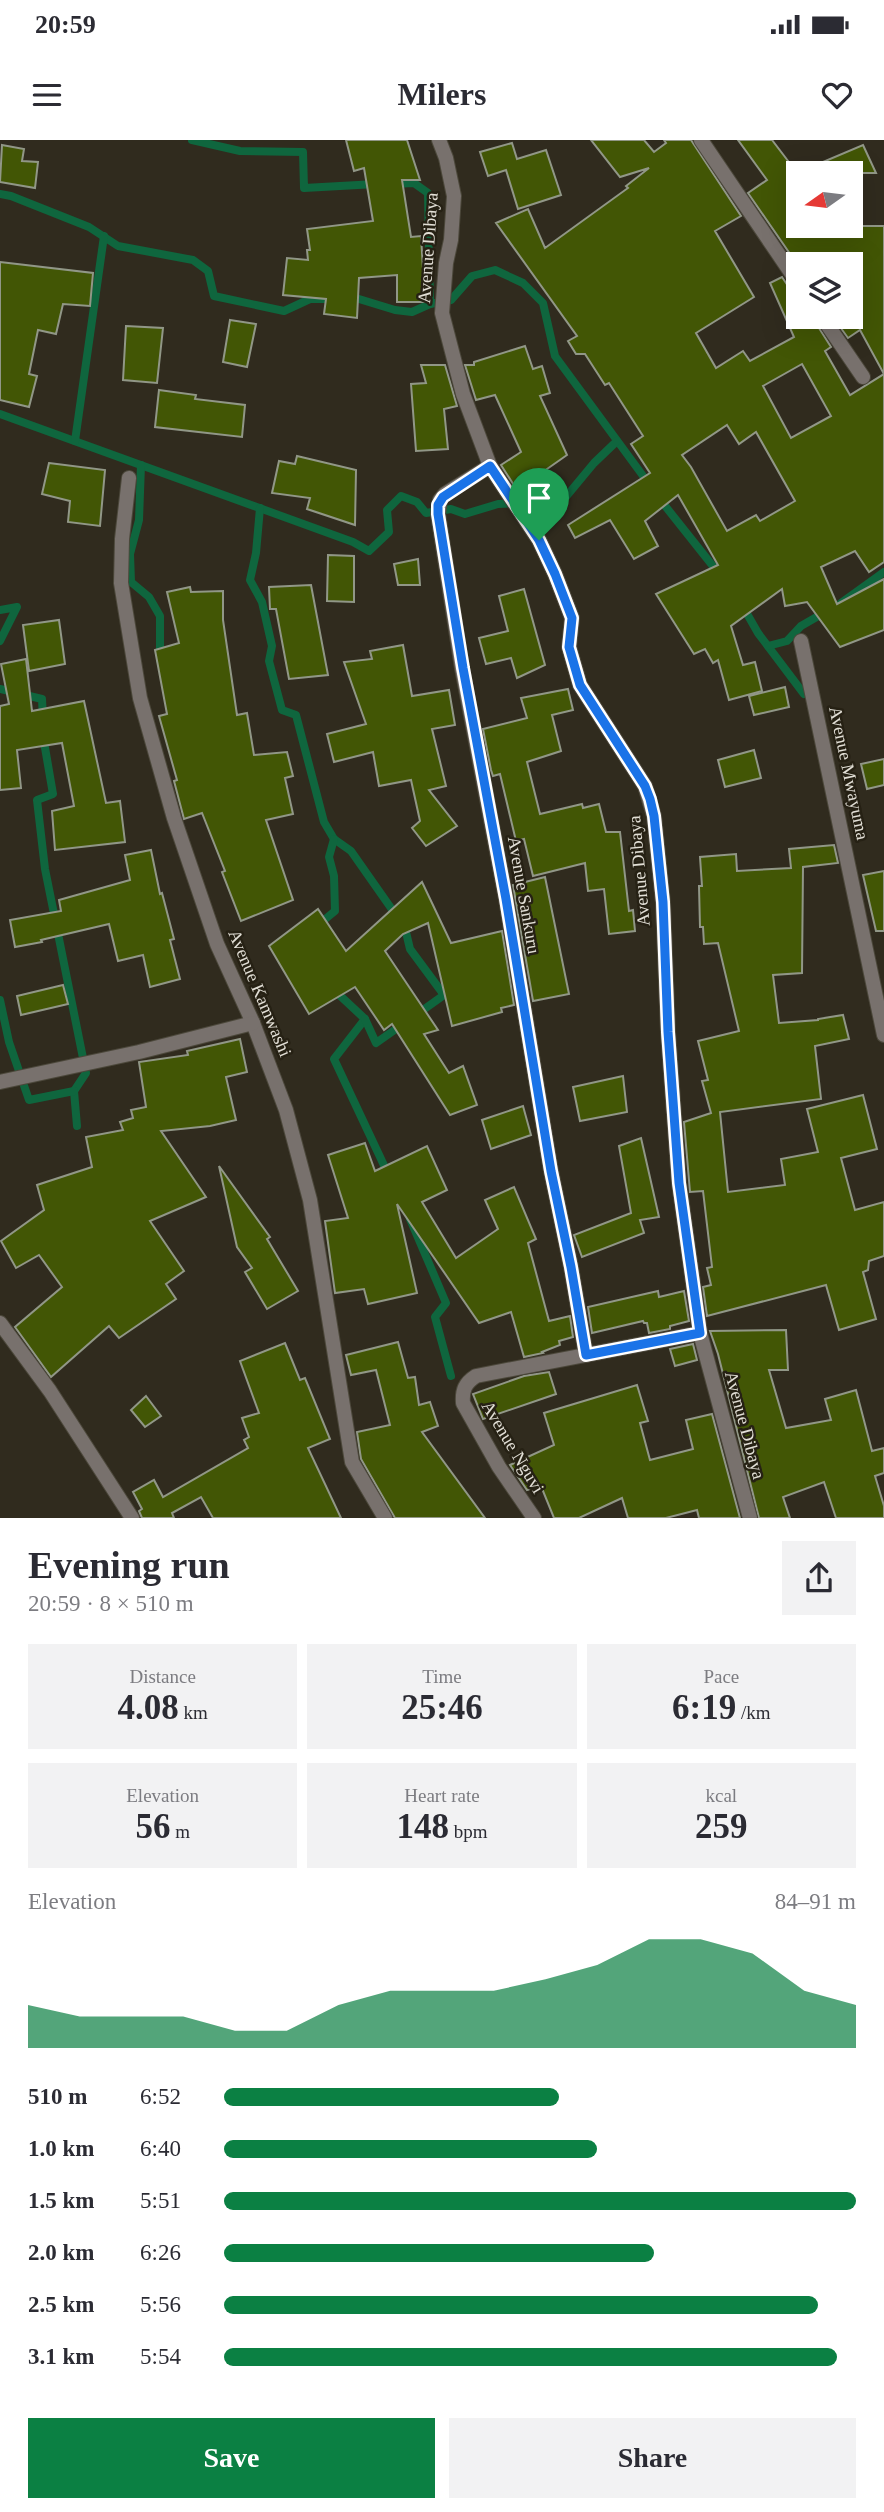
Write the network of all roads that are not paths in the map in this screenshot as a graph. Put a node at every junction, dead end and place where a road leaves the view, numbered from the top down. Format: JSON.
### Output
{"nodes":[{"id":1,"x":439,"y":140,"type":"edge"},
{"id":2,"x":701,"y":140,"type":"edge"},
{"id":3,"x":786,"y":266,"type":"edge"},
{"id":4,"x":830,"y":329,"type":"edge"},
{"id":5,"x":863,"y":377,"type":"dead end"},
{"id":6,"x":490,"y":466,"type":"junction"},
{"id":7,"x":129,"y":478,"type":"dead end"},
{"id":8,"x":801,"y":641,"type":"dead end"},
{"id":9,"x":253,"y":1023,"type":"junction"},
{"id":10,"x":884,"y":1035,"type":"edge"},
{"id":11,"x":0,"y":1082,"type":"edge"},
{"id":12,"x":0,"y":1323,"type":"edge"},
{"id":13,"x":700,"y":1333,"type":"junction"},
{"id":14,"x":586,"y":1355,"type":"junction"},
{"id":15,"x":132,"y":1518,"type":"edge"},
{"id":16,"x":385,"y":1518,"type":"edge"},
{"id":17,"x":534,"y":1518,"type":"edge"},
{"id":18,"x":750,"y":1518,"type":"edge"}],
"edges":[{"from":1,"to":6,"type":"street","name":"Avenue Dibaya"},
{"from":2,"to":3,"type":"street"},
{"from":4,"to":5,"type":"street"},
{"from":6,"to":13,"type":"street","name":"Avenue Dibaya"},
{"from":6,"to":14,"type":"street","name":"Avenue Sankuru"},
{"from":7,"to":9,"type":"street","name":"Avenue Kamwashi"},
{"from":8,"to":10,"type":"street","name":"Avenue Mwayuma"},
{"from":9,"to":11,"type":"street"},
{"from":9,"to":16,"type":"street","name":"Avenue Kamwashi"},
{"from":12,"to":15,"type":"street"},
{"from":13,"to":14,"type":"street","name":"Avenue Nguvi"},
{"from":13,"to":18,"type":"street","name":"Avenue Dibaya"},
{"from":14,"to":17,"type":"street","name":"Avenue Nguvi"}]}
